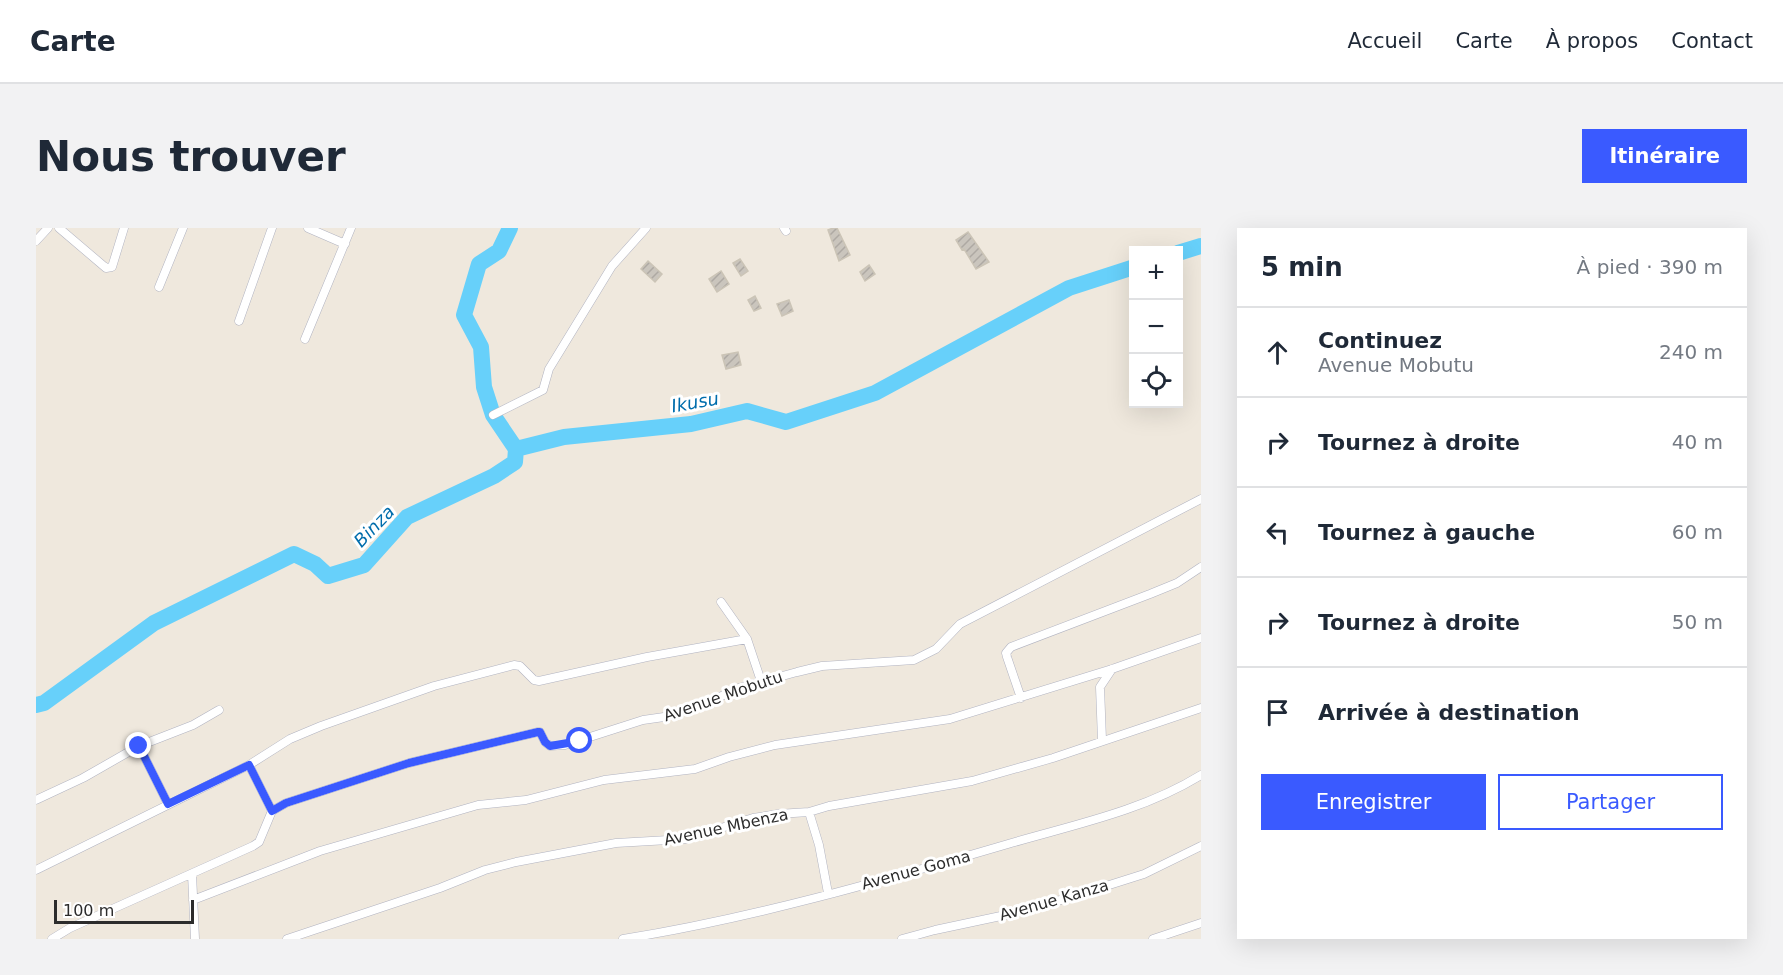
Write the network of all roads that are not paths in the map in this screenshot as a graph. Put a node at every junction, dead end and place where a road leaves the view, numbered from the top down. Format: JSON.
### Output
{"nodes":[{"id":1,"x":48,"y":228,"type":"edge"},
{"id":2,"x":58,"y":228,"type":"edge"},
{"id":3,"x":124,"y":228,"type":"edge"},
{"id":4,"x":183,"y":228,"type":"edge"},
{"id":5,"x":272,"y":228,"type":"edge"},
{"id":6,"x":308,"y":228,"type":"edge"},
{"id":7,"x":351,"y":228,"type":"edge"},
{"id":8,"x":646,"y":228,"type":"edge"},
{"id":9,"x":36,"y":241,"type":"edge"},
{"id":10,"x":345,"y":244,"type":"junction"},
{"id":11,"x":159,"y":287,"type":"dead end"},
{"id":12,"x":239,"y":321,"type":"dead end"},
{"id":13,"x":305,"y":339,"type":"dead end"},
{"id":14,"x":494,"y":415,"type":"dead end"},
{"id":15,"x":1201,"y":499,"type":"edge"},
{"id":16,"x":1201,"y":567,"type":"edge"},
{"id":17,"x":721,"y":602,"type":"dead end"},
{"id":18,"x":1201,"y":638,"type":"edge"},
{"id":19,"x":747,"y":639,"type":"junction"},
{"id":20,"x":1112,"y":669,"type":"junction"},
{"id":21,"x":760,"y":681,"type":"junction"},
{"id":22,"x":1021,"y":698,"type":"junction"},
{"id":23,"x":1201,"y":708,"type":"edge"},
{"id":24,"x":219,"y":710,"type":"dead end"},
{"id":25,"x":1102,"y":740,"type":"junction"},
{"id":26,"x":139,"y":746,"type":"junction"},
{"id":27,"x":249,"y":765,"type":"junction"},
{"id":28,"x":1201,"y":775,"type":"edge"},
{"id":29,"x":36,"y":800,"type":"edge"},
{"id":30,"x":168,"y":804,"type":"junction"},
{"id":31,"x":272,"y":811,"type":"junction"},
{"id":32,"x":809,"y":812,"type":"junction"},
{"id":33,"x":1201,"y":846,"type":"edge"},
{"id":34,"x":36,"y":870,"type":"edge"},
{"id":35,"x":192,"y":874,"type":"junction"},
{"id":36,"x":828,"y":893,"type":"junction"},
{"id":37,"x":193,"y":900,"type":"junction"},
{"id":38,"x":1201,"y":923,"type":"edge"},
{"id":39,"x":52,"y":939,"type":"edge"},
{"id":40,"x":195,"y":939,"type":"edge"},
{"id":41,"x":286,"y":939,"type":"edge"},
{"id":42,"x":623,"y":939,"type":"edge"},
{"id":43,"x":902,"y":939,"type":"edge"},
{"id":44,"x":1153,"y":939,"type":"edge"}],
"edges":[{"from":1,"to":9,"type":"street"},
{"from":2,"to":3,"type":"street"},
{"from":4,"to":11,"type":"street"},
{"from":5,"to":12,"type":"street"},
{"from":6,"to":10,"type":"street"},
{"from":7,"to":10,"type":"street"},
{"from":8,"to":14,"type":"street"},
{"from":10,"to":13,"type":"street"},
{"from":15,"to":21,"type":"street","name":"Avenue Mobutu"},
{"from":16,"to":22,"type":"street"},
{"from":17,"to":19,"type":"street"},
{"from":18,"to":20,"type":"street"},
{"from":19,"to":21,"type":"street"},
{"from":19,"to":27,"type":"street"},
{"from":20,"to":22,"type":"street"},
{"from":20,"to":25,"type":"street"},
{"from":21,"to":31,"type":"street","name":"Avenue Mobutu"},
{"from":22,"to":37,"type":"street"},
{"from":23,"to":25,"type":"street","name":"Avenue Mbenza"},
{"from":24,"to":26,"type":"street"},
{"from":25,"to":32,"type":"street","name":"Avenue Mbenza"},
{"from":26,"to":29,"type":"street"},
{"from":26,"to":30,"type":"street"},
{"from":27,"to":30,"type":"street"},
{"from":27,"to":31,"type":"street"},
{"from":28,"to":36,"type":"street","name":"Avenue Goma"},
{"from":30,"to":34,"type":"street"},
{"from":31,"to":35,"type":"street"},
{"from":32,"to":36,"type":"street"},
{"from":32,"to":41,"type":"street","name":"Avenue Mbenza"},
{"from":33,"to":43,"type":"street","name":"Avenue Kanza"},
{"from":35,"to":37,"type":"street"},
{"from":35,"to":39,"type":"street"},
{"from":36,"to":42,"type":"street","name":"Avenue Goma"},
{"from":37,"to":40,"type":"street"},
{"from":38,"to":44,"type":"street"}]}
